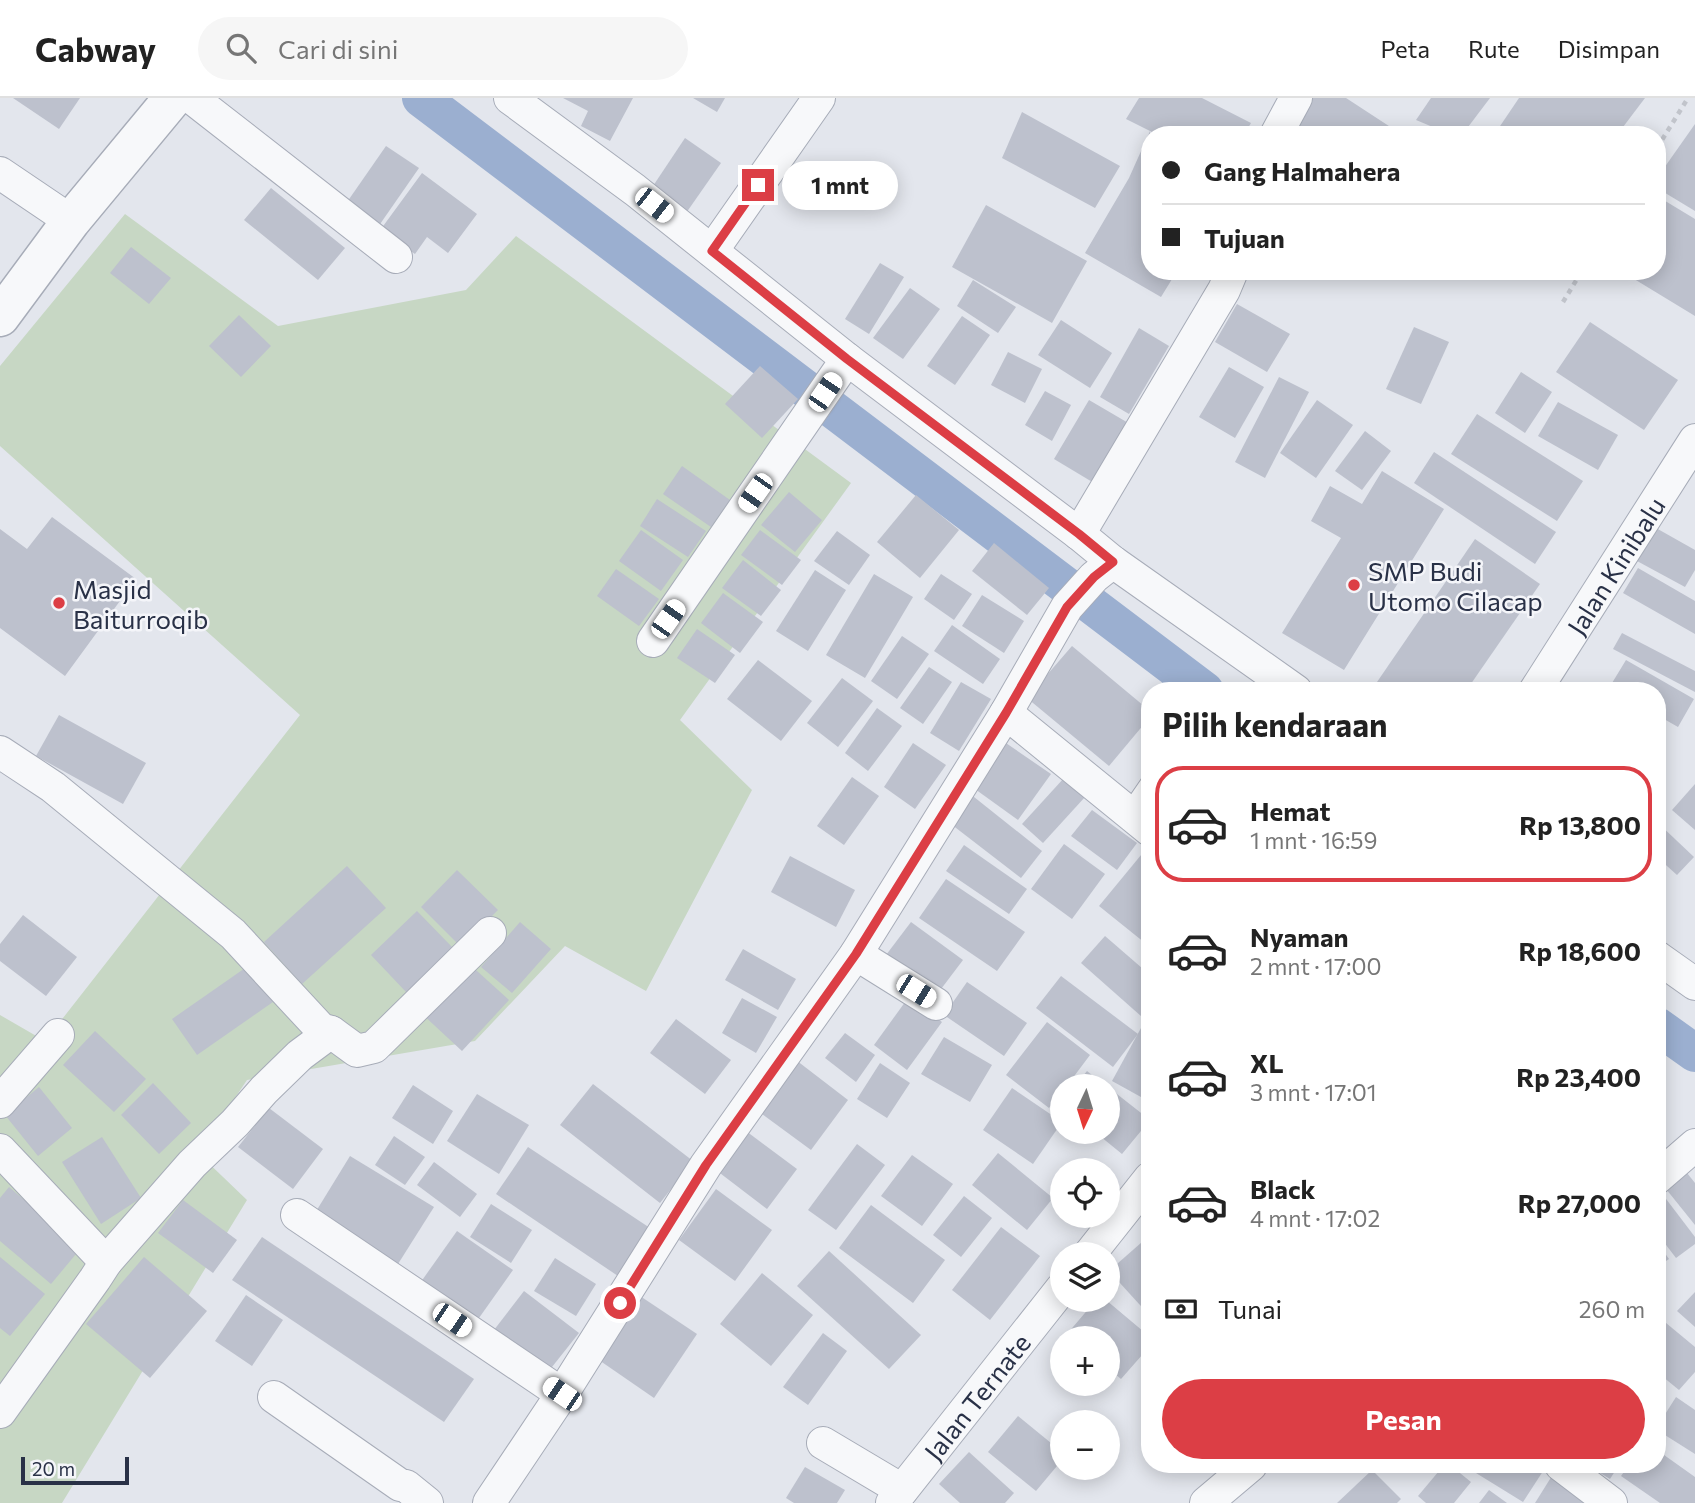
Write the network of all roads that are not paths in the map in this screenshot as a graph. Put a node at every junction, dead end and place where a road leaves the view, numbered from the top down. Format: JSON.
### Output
{"nodes":[{"id":1,"x":173,"y":98,"type":"edge"},
{"id":2,"x":192,"y":98,"type":"edge"},
{"id":3,"x":510,"y":98,"type":"edge"},
{"id":4,"x":819,"y":98,"type":"edge"},
{"id":5,"x":1296,"y":98,"type":"edge"},
{"id":6,"x":1281,"y":126,"type":"edge"},
{"id":7,"x":0,"y":173,"type":"edge"},
{"id":8,"x":71,"y":221,"type":"junction"},
{"id":9,"x":712,"y":251,"type":"junction"},
{"id":10,"x":396,"y":257,"type":"dead end"},
{"id":11,"x":1228,"y":280,"type":"edge"},
{"id":12,"x":0,"y":317,"type":"edge"},
{"id":13,"x":841,"y":367,"type":"junction"},
{"id":14,"x":1695,"y":440,"type":"edge"},
{"id":15,"x":1079,"y":534,"type":"junction"},
{"id":16,"x":1103,"y":569,"type":"junction"},
{"id":17,"x":653,"y":640,"type":"dead end"},
{"id":18,"x":1282,"y":682,"type":"edge"},
{"id":19,"x":1541,"y":682,"type":"edge"},
{"id":20,"x":1006,"y":713,"type":"junction"},
{"id":21,"x":0,"y":752,"type":"edge"},
{"id":22,"x":1139,"y":821,"type":"edge"},
{"id":23,"x":490,"y":933,"type":"dead end"},
{"id":24,"x":856,"y":954,"type":"junction"},
{"id":25,"x":1666,"y":963,"type":"edge"},
{"id":26,"x":1695,"y":984,"type":"edge"},
{"id":27,"x":936,"y":1004,"type":"dead end"},
{"id":28,"x":331,"y":1032,"type":"junction"},
{"id":29,"x":58,"y":1035,"type":"dead end"},
{"id":30,"x":0,"y":1101,"type":"edge"},
{"id":31,"x":1695,"y":1146,"type":"edge"},
{"id":32,"x":0,"y":1150,"type":"edge"},
{"id":33,"x":1666,"y":1170,"type":"edge"},
{"id":34,"x":1141,"y":1189,"type":"edge"},
{"id":35,"x":297,"y":1215,"type":"dead end"},
{"id":36,"x":1099,"y":1242,"type":"edge"},
{"id":37,"x":106,"y":1262,"type":"junction"},
{"id":38,"x":1050,"y":1303,"type":"edge"},
{"id":39,"x":562,"y":1394,"type":"junction"},
{"id":40,"x":274,"y":1396,"type":"dead end"},
{"id":41,"x":0,"y":1412,"type":"edge"},
{"id":42,"x":823,"y":1443,"type":"dead end"},
{"id":43,"x":1242,"y":1473,"type":"edge"},
{"id":44,"x":1572,"y":1473,"type":"edge"},
{"id":45,"x":897,"y":1497,"type":"edge"},
{"id":46,"x":427,"y":1503,"type":"edge"},
{"id":47,"x":489,"y":1503,"type":"edge"},
{"id":48,"x":1206,"y":1503,"type":"edge"},
{"id":49,"x":1611,"y":1503,"type":"edge"}],
"edges":[{"from":1,"to":8,"type":"street"},
{"from":2,"to":10,"type":"street"},
{"from":3,"to":9,"type":"street"},
{"from":4,"to":9,"type":"street"},
{"from":5,"to":6,"type":"street"},
{"from":7,"to":8,"type":"street"},
{"from":8,"to":12,"type":"street"},
{"from":9,"to":13,"type":"street"},
{"from":11,"to":15,"type":"street"},
{"from":13,"to":15,"type":"street"},
{"from":13,"to":17,"type":"street"},
{"from":14,"to":19,"type":"street","name":"Jalan Kinibalu"},
{"from":15,"to":16,"type":"street"},
{"from":16,"to":18,"type":"street"},
{"from":16,"to":20,"type":"street"},
{"from":20,"to":22,"type":"street"},
{"from":20,"to":24,"type":"street"},
{"from":21,"to":28,"type":"street"},
{"from":23,"to":28,"type":"street"},
{"from":24,"to":27,"type":"street"},
{"from":24,"to":39,"type":"street"},
{"from":25,"to":26,"type":"street"},
{"from":28,"to":37,"type":"street"},
{"from":29,"to":30,"type":"street"},
{"from":31,"to":33,"type":"street"},
{"from":32,"to":37,"type":"street"},
{"from":34,"to":36,"type":"street"},
{"from":35,"to":39,"type":"street"},
{"from":37,"to":41,"type":"street"},
{"from":38,"to":45,"type":"street","name":"Jalan Ternate"},
{"from":39,"to":47,"type":"street"},
{"from":40,"to":46,"type":"street"},
{"from":42,"to":45,"type":"street"},
{"from":43,"to":48,"type":"street"},
{"from":44,"to":49,"type":"street"}]}
